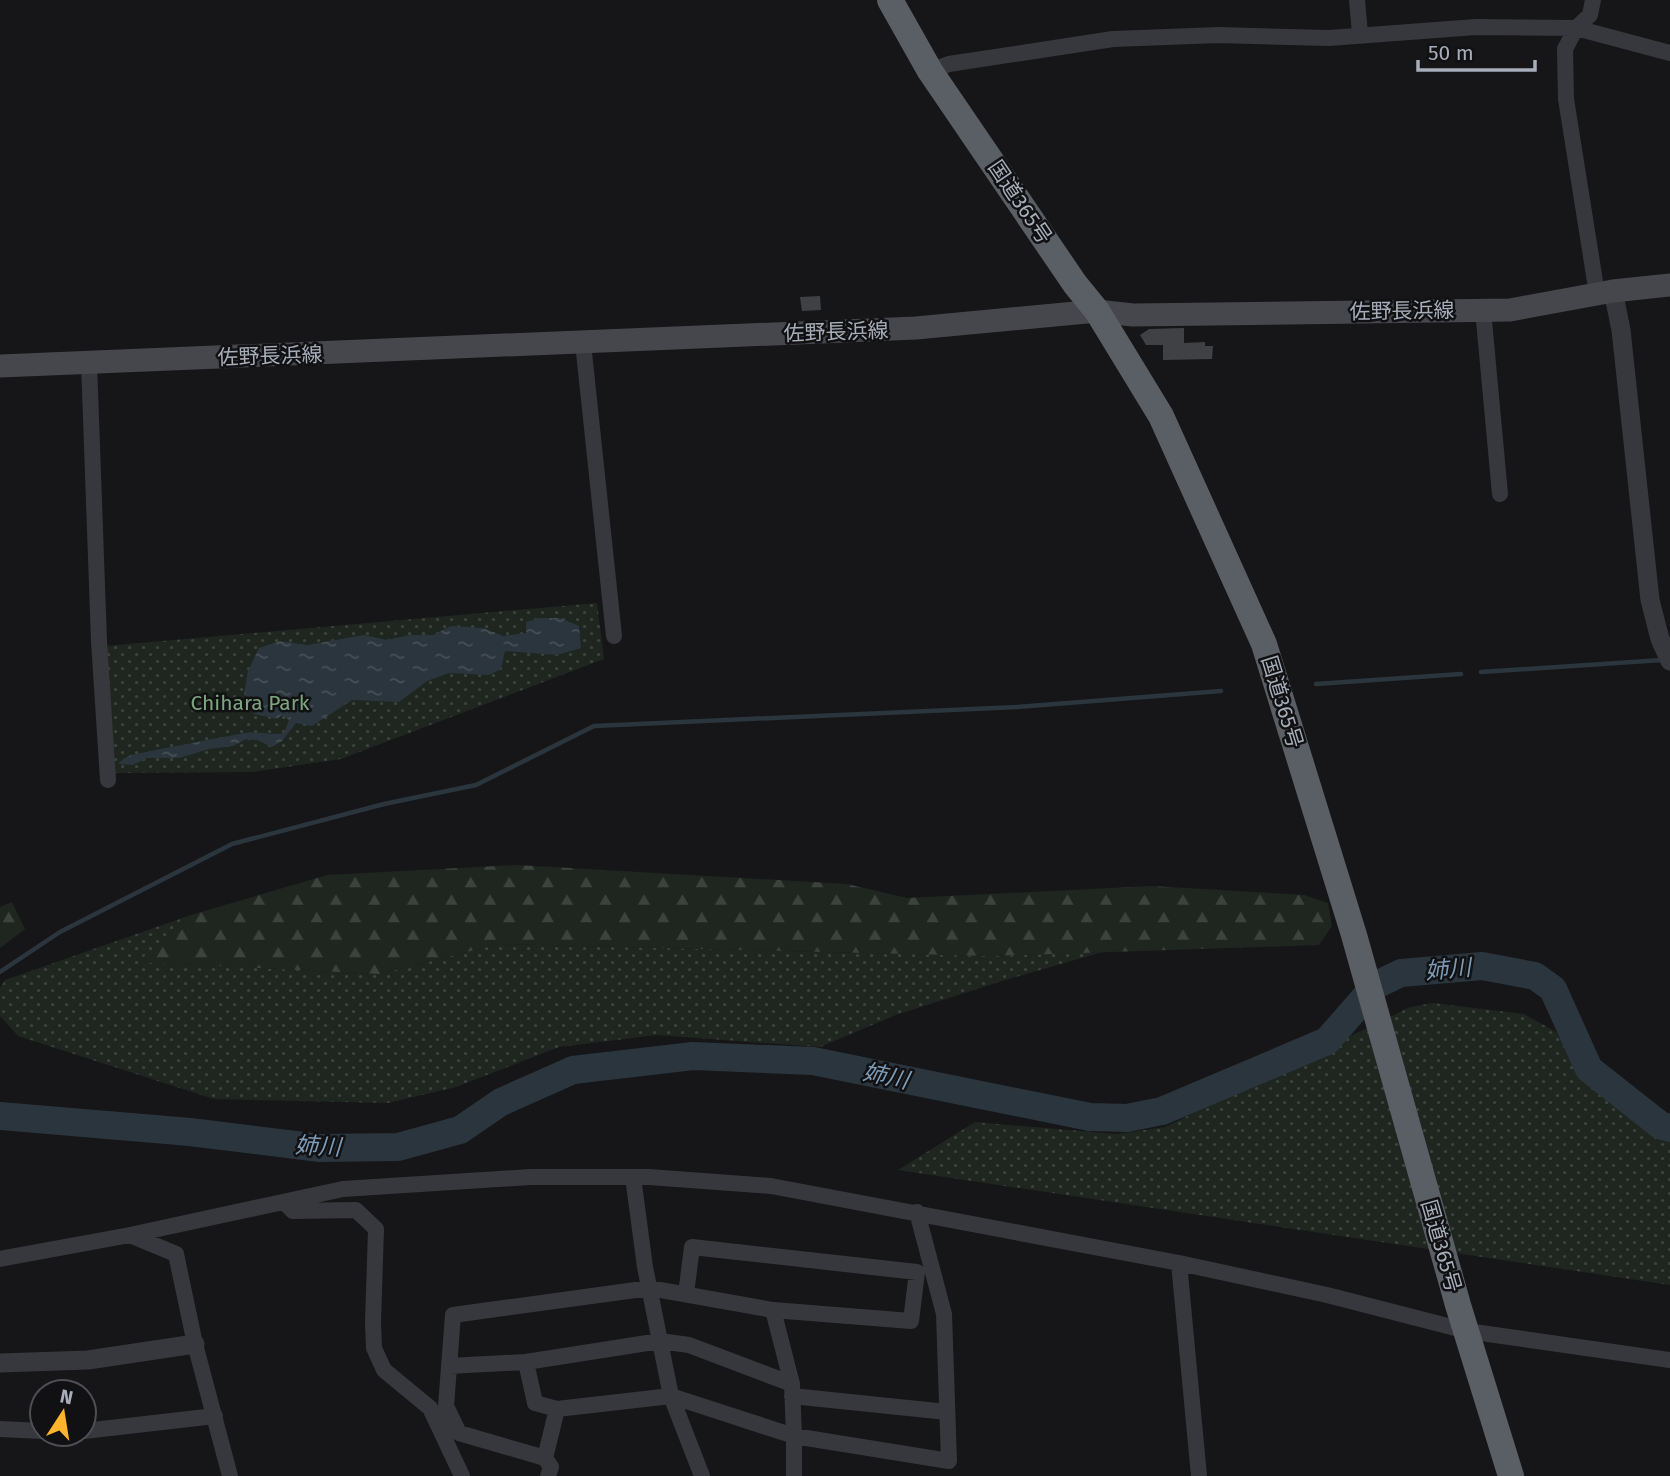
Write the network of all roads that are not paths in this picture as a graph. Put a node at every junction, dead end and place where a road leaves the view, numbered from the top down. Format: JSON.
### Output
{"nodes":[{"id":1,"x":890,"y":0,"type":"edge"},
{"id":2,"x":1357,"y":0,"type":"edge"},
{"id":3,"x":1593,"y":0,"type":"edge"},
{"id":4,"x":1576,"y":28,"type":"junction"},
{"id":5,"x":1360,"y":34,"type":"junction"},
{"id":6,"x":1670,"y":53,"type":"edge"},
{"id":7,"x":930,"y":71,"type":"junction"},
{"id":8,"x":1670,"y":285,"type":"edge"},
{"id":9,"x":1605,"y":292,"type":"junction"},
{"id":10,"x":1483,"y":310,"type":"junction"},
{"id":11,"x":1097,"y":311,"type":"junction"},
{"id":12,"x":583,"y":343,"type":"junction"},
{"id":13,"x":89,"y":363,"type":"junction"},
{"id":14,"x":0,"y":366,"type":"edge"},
{"id":15,"x":1500,"y":494,"type":"dead end"},
{"id":16,"x":614,"y":636,"type":"dead end"},
{"id":17,"x":1670,"y":660,"type":"edge"},
{"id":18,"x":108,"y":780,"type":"dead end"},
{"id":19,"x":633,"y":1177,"type":"junction"},
{"id":20,"x":285,"y":1203,"type":"junction"},
{"id":21,"x":916,"y":1212,"type":"junction"},
{"id":22,"x":130,"y":1235,"type":"junction"},
{"id":23,"x":0,"y":1259,"type":"edge"},
{"id":24,"x":1179,"y":1263,"type":"junction"},
{"id":25,"x":650,"y":1288,"type":"junction"},
{"id":26,"x":685,"y":1294,"type":"junction"},
{"id":27,"x":773,"y":1310,"type":"junction"},
{"id":28,"x":1467,"y":1331,"type":"junction"},
{"id":29,"x":660,"y":1341,"type":"junction"},
{"id":30,"x":195,"y":1344,"type":"junction"},
{"id":31,"x":1670,"y":1360,"type":"edge"},
{"id":32,"x":526,"y":1362,"type":"junction"},
{"id":33,"x":0,"y":1363,"type":"edge"},
{"id":34,"x":449,"y":1366,"type":"junction"},
{"id":35,"x":792,"y":1390,"type":"junction"},
{"id":36,"x":671,"y":1396,"type":"junction"},
{"id":37,"x":557,"y":1409,"type":"junction"},
{"id":38,"x":947,"y":1412,"type":"junction"},
{"id":39,"x":215,"y":1416,"type":"junction"},
{"id":40,"x":0,"y":1429,"type":"edge"},
{"id":41,"x":98,"y":1429,"type":"edge"},
{"id":42,"x":28,"y":1430,"type":"edge"},
{"id":43,"x":794,"y":1436,"type":"junction"},
{"id":44,"x":545,"y":1458,"type":"junction"},
{"id":45,"x":949,"y":1469,"type":"edge"},
{"id":46,"x":230,"y":1476,"type":"edge"},
{"id":47,"x":462,"y":1476,"type":"edge"},
{"id":48,"x":548,"y":1476,"type":"edge"},
{"id":49,"x":702,"y":1476,"type":"edge"},
{"id":50,"x":794,"y":1476,"type":"edge"},
{"id":51,"x":1199,"y":1476,"type":"edge"},
{"id":52,"x":1511,"y":1476,"type":"edge"}],
"edges":[{"from":1,"to":7,"type":"highway","name":"国道365号"},
{"from":2,"to":5,"type":"street"},
{"from":3,"to":4,"type":"street"},
{"from":4,"to":5,"type":"street"},
{"from":4,"to":6,"type":"street"},
{"from":4,"to":9,"type":"street"},
{"from":5,"to":7,"type":"street"},
{"from":7,"to":11,"type":"highway","name":"国道365号"},
{"from":8,"to":9,"type":"main road","name":"佐野長浜線"},
{"from":9,"to":10,"type":"main road","name":"佐野長浜線"},
{"from":9,"to":17,"type":"street"},
{"from":10,"to":11,"type":"main road","name":"佐野長浜線"},
{"from":10,"to":15,"type":"street"},
{"from":11,"to":12,"type":"main road","name":"佐野長浜線"},
{"from":11,"to":28,"type":"highway","name":"国道365号"},
{"from":12,"to":13,"type":"main road","name":"佐野長浜線"},
{"from":12,"to":16,"type":"street"},
{"from":13,"to":14,"type":"main road","name":"佐野長浜線"},
{"from":13,"to":18,"type":"street"},
{"from":19,"to":20,"type":"street"},
{"from":19,"to":21,"type":"street"},
{"from":19,"to":25,"type":"street"},
{"from":20,"to":22,"type":"street"},
{"from":20,"to":47,"type":"street"},
{"from":21,"to":24,"type":"street"},
{"from":21,"to":38,"type":"street"},
{"from":22,"to":23,"type":"street"},
{"from":22,"to":30,"type":"street"},
{"from":24,"to":28,"type":"street"},
{"from":24,"to":51,"type":"street"},
{"from":25,"to":26,"type":"street"},
{"from":25,"to":29,"type":"street"},
{"from":25,"to":34,"type":"street"},
{"from":26,"to":27,"type":"street"},
{"from":26,"to":27,"type":"street"},
{"from":27,"to":35,"type":"street"},
{"from":28,"to":31,"type":"street"},
{"from":28,"to":52,"type":"highway","name":"国道365号"},
{"from":29,"to":32,"type":"street"},
{"from":29,"to":35,"type":"street"},
{"from":29,"to":36,"type":"street"},
{"from":30,"to":33,"type":"street"},
{"from":30,"to":39,"type":"street"},
{"from":32,"to":34,"type":"street"},
{"from":32,"to":37,"type":"street"},
{"from":34,"to":44,"type":"street"},
{"from":35,"to":38,"type":"street"},
{"from":35,"to":43,"type":"street"},
{"from":36,"to":37,"type":"street"},
{"from":36,"to":43,"type":"street"},
{"from":36,"to":49,"type":"street"},
{"from":37,"to":44,"type":"street"},
{"from":38,"to":45,"type":"street"},
{"from":39,"to":41,"type":"street"},
{"from":39,"to":46,"type":"street"},
{"from":40,"to":42,"type":"street"},
{"from":43,"to":45,"type":"street"},
{"from":43,"to":50,"type":"street"},
{"from":44,"to":48,"type":"street"}]}
